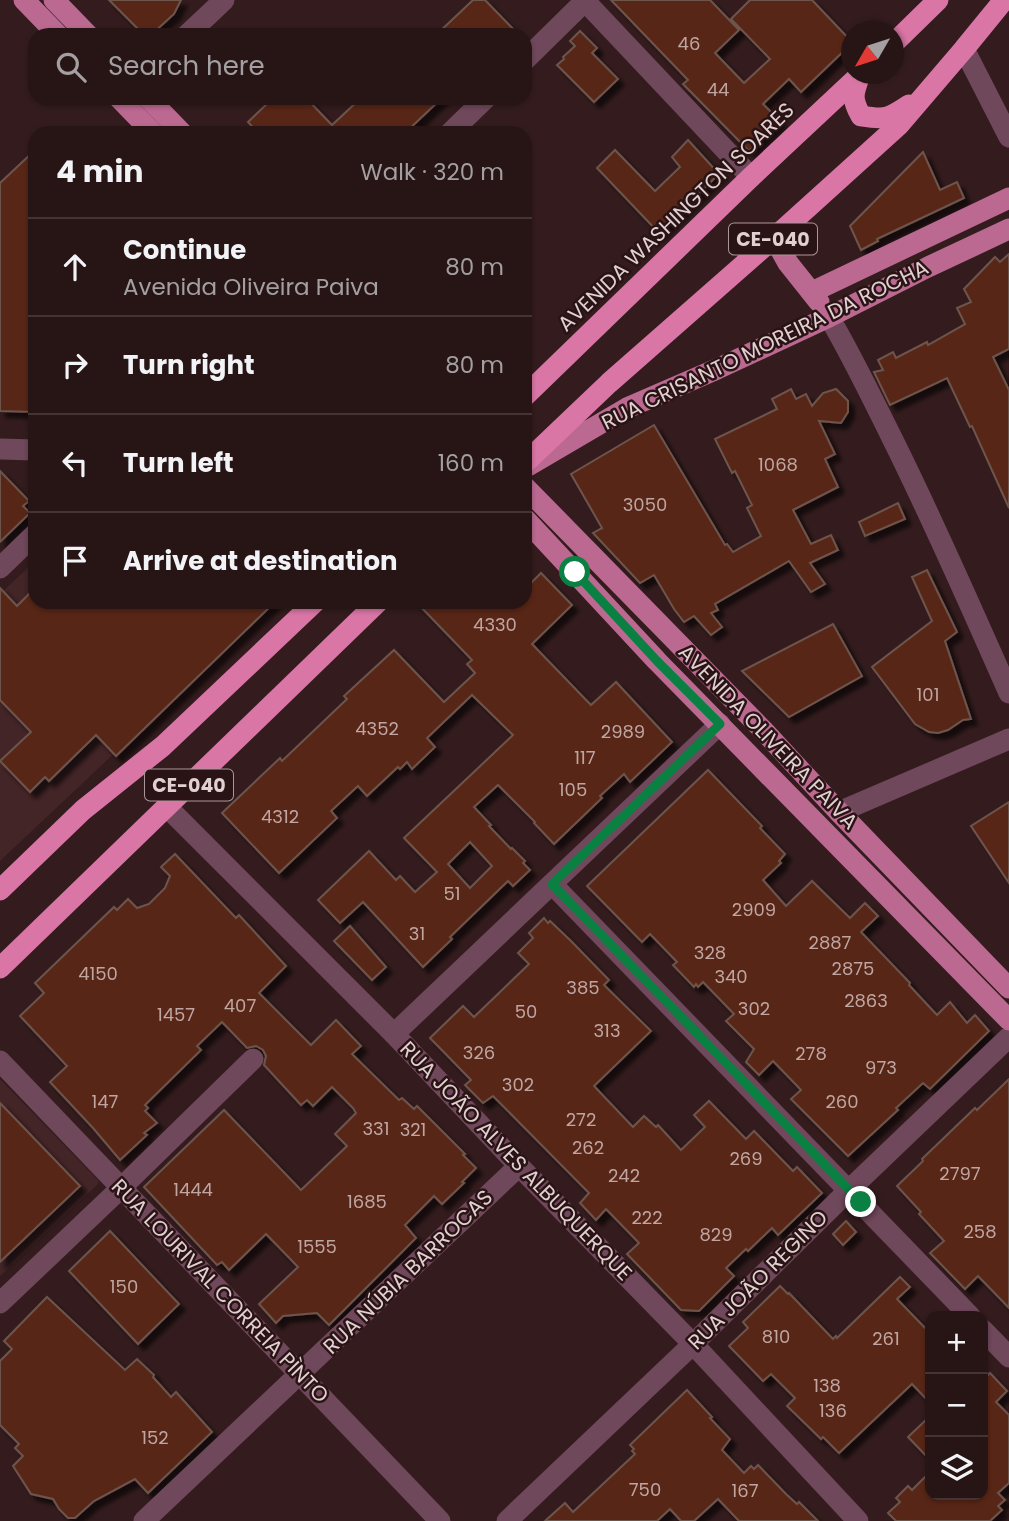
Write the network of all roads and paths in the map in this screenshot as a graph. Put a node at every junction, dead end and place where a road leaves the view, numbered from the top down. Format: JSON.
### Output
{"nodes":[{"id":1,"x":24,"y":0,"type":"edge"},
{"id":2,"x":54,"y":0,"type":"edge"},
{"id":3,"x":224,"y":0,"type":"edge"},
{"id":4,"x":585,"y":0,"type":"edge"},
{"id":5,"x":938,"y":0,"type":"edge"},
{"id":6,"x":1004,"y":0,"type":"edge"},
{"id":7,"x":51,"y":28,"type":"edge"},
{"id":8,"x":81,"y":28,"type":"edge"},
{"id":9,"x":194,"y":28,"type":"edge"},
{"id":10,"x":904,"y":33,"type":"edge"},
{"id":11,"x":964,"y":49,"type":"junction"},
{"id":12,"x":532,"y":53,"type":"edge"},
{"id":13,"x":850,"y":84,"type":"edge"},
{"id":14,"x":857,"y":84,"type":"edge"},
{"id":15,"x":926,"y":93,"type":"junction"},
{"id":16,"x":126,"y":105,"type":"edge"},
{"id":17,"x":155,"y":105,"type":"edge"},
{"id":18,"x":479,"y":105,"type":"edge"},
{"id":19,"x":146,"y":126,"type":"edge"},
{"id":20,"x":175,"y":126,"type":"edge"},
{"id":21,"x":457,"y":126,"type":"edge"},
{"id":22,"x":1009,"y":137,"type":"edge"},
{"id":23,"x":751,"y":177,"type":"junction"},
{"id":24,"x":1009,"y":198,"type":"edge"},
{"id":25,"x":1009,"y":229,"type":"edge"},
{"id":26,"x":774,"y":238,"type":"junction"},
{"id":27,"x":812,"y":292,"type":"junction"},
{"id":28,"x":829,"y":317,"type":"junction"},
{"id":29,"x":532,"y":389,"type":"edge"},
{"id":30,"x":0,"y":449,"type":"edge"},
{"id":31,"x":28,"y":450,"type":"edge"},
{"id":32,"x":532,"y":458,"type":"edge"},
{"id":33,"x":532,"y":461,"type":"edge"},
{"id":34,"x":532,"y":493,"type":"edge"},
{"id":35,"x":532,"y":527,"type":"edge"},
{"id":36,"x":28,"y":541,"type":"edge"},
{"id":37,"x":0,"y":568,"type":"edge"},
{"id":38,"x":308,"y":609,"type":"edge"},
{"id":39,"x":371,"y":609,"type":"edge"},
{"id":40,"x":1009,"y":693,"type":"edge"},
{"id":41,"x":720,"y":724,"type":"junction"},
{"id":42,"x":1009,"y":739,"type":"edge"},
{"id":43,"x":167,"y":807,"type":"junction"},
{"id":44,"x":839,"y":812,"type":"junction"},
{"id":45,"x":552,"y":884,"type":"junction"},
{"id":46,"x":0,"y":890,"type":"edge"},
{"id":47,"x":0,"y":968,"type":"edge"},
{"id":48,"x":1009,"y":988,"type":"edge"},
{"id":49,"x":1009,"y":1020,"type":"edge"},
{"id":50,"x":394,"y":1034,"type":"junction"},
{"id":51,"x":1009,"y":1037,"type":"edge"},
{"id":52,"x":253,"y":1059,"type":"dead end"},
{"id":53,"x":0,"y":1061,"type":"edge"},
{"id":54,"x":519,"y":1166,"type":"junction"},
{"id":55,"x":122,"y":1187,"type":"junction"},
{"id":56,"x":849,"y":1190,"type":"junction"},
{"id":57,"x":0,"y":1303,"type":"edge"},
{"id":58,"x":965,"y":1311,"type":"edge"},
{"id":59,"x":988,"y":1335,"type":"edge"},
{"id":60,"x":693,"y":1344,"type":"junction"},
{"id":61,"x":1009,"y":1357,"type":"edge"},
{"id":62,"x":299,"y":1375,"type":"junction"},
{"id":63,"x":144,"y":1521,"type":"edge"},
{"id":64,"x":440,"y":1521,"type":"edge"},
{"id":65,"x":506,"y":1521,"type":"edge"},
{"id":66,"x":858,"y":1521,"type":"edge"}],
"edges":[{"from":1,"to":7,"type":"main road"},
{"from":2,"to":8,"type":"main road"},
{"from":3,"to":9,"type":"street"},
{"from":4,"to":12,"type":"street"},
{"from":4,"to":23,"type":"street"},
{"from":5,"to":10,"type":"highway"},
{"from":6,"to":11,"type":"highway","number":"CE-040"},
{"from":11,"to":15,"type":"highway","number":"CE-040"},
{"from":11,"to":22,"type":"street"},
{"from":13,"to":23,"type":"highway","name":"AVENIDA WASHINGTON SOARES","number":"CE-040"},
{"from":14,"to":15,"type":"highway"},
{"from":15,"to":26,"type":"highway","number":"CE-040"},
{"from":16,"to":19,"type":"main road"},
{"from":17,"to":20,"type":"main road"},
{"from":18,"to":21,"type":"street"},
{"from":23,"to":29,"type":"highway","name":"AVENIDA WASHINGTON SOARES","number":"CE-040"},
{"from":24,"to":27,"type":"main road","name":"RUA CRISANTO MOREIRA DA ROCHA"},
{"from":25,"to":28,"type":"main road","name":"RUA CRISANTO MOREIRA DA ROCHA"},
{"from":26,"to":27,"type":"main road"},
{"from":26,"to":32,"type":"highway","number":"CE-040"},
{"from":27,"to":28,"type":"main road"},
{"from":28,"to":33,"type":"main road","name":"RUA CRISANTO MOREIRA DA ROCHA"},
{"from":28,"to":40,"type":"street"},
{"from":30,"to":31,"type":"street"},
{"from":34,"to":44,"type":"main road","name":"AVENIDA OLIVEIRA PAIVA"},
{"from":35,"to":41,"type":"main road","name":"AVENIDA OLIVEIRA PAIVA"},
{"from":36,"to":37,"type":"street"},
{"from":38,"to":46,"type":"highway","number":"CE-040"},
{"from":39,"to":43,"type":"highway","number":"CE-040"},
{"from":41,"to":45,"type":"street"},
{"from":41,"to":49,"type":"main road","name":"AVENIDA OLIVEIRA PAIVA"},
{"from":42,"to":44,"type":"street"},
{"from":43,"to":47,"type":"highway","number":"CE-040"},
{"from":43,"to":50,"type":"street","name":"RUA JOÃO ALVES ALBUQUERQUE"},
{"from":44,"to":48,"type":"main road","name":"AVENIDA OLIVEIRA PAIVA"},
{"from":45,"to":50,"type":"street"},
{"from":45,"to":56,"type":"street"},
{"from":50,"to":54,"type":"street","name":"RUA JOÃO ALVES ALBUQUERQUE"},
{"from":51,"to":56,"type":"street","name":"RUA JOÃO REGINO"},
{"from":52,"to":55,"type":"street"},
{"from":53,"to":55,"type":"street","name":"RUA LOURIVAL CORREIA PÌNTO"},
{"from":54,"to":60,"type":"street","name":"RUA JOÃO ALVES ALBUQUERQUE"},
{"from":54,"to":62,"type":"street","name":"RUA NÚBIA BARROCAS"},
{"from":55,"to":57,"type":"street"},
{"from":55,"to":62,"type":"street","name":"RUA LOURIVAL CORREIA PÌNTO"},
{"from":56,"to":58,"type":"street"},
{"from":56,"to":60,"type":"street","name":"RUA JOÃO REGINO"},
{"from":59,"to":61,"type":"street"},
{"from":60,"to":65,"type":"street","name":"RUA JOÃO REGINO"},
{"from":60,"to":66,"type":"street","name":"RUA JOÃO ALVES ALBUQUERQUE"},
{"from":62,"to":63,"type":"street","name":"RUA NÚBIA BARROCAS"},
{"from":62,"to":64,"type":"street","name":"RUA LOURIVAL CORREIA PÌNTO"}]}
